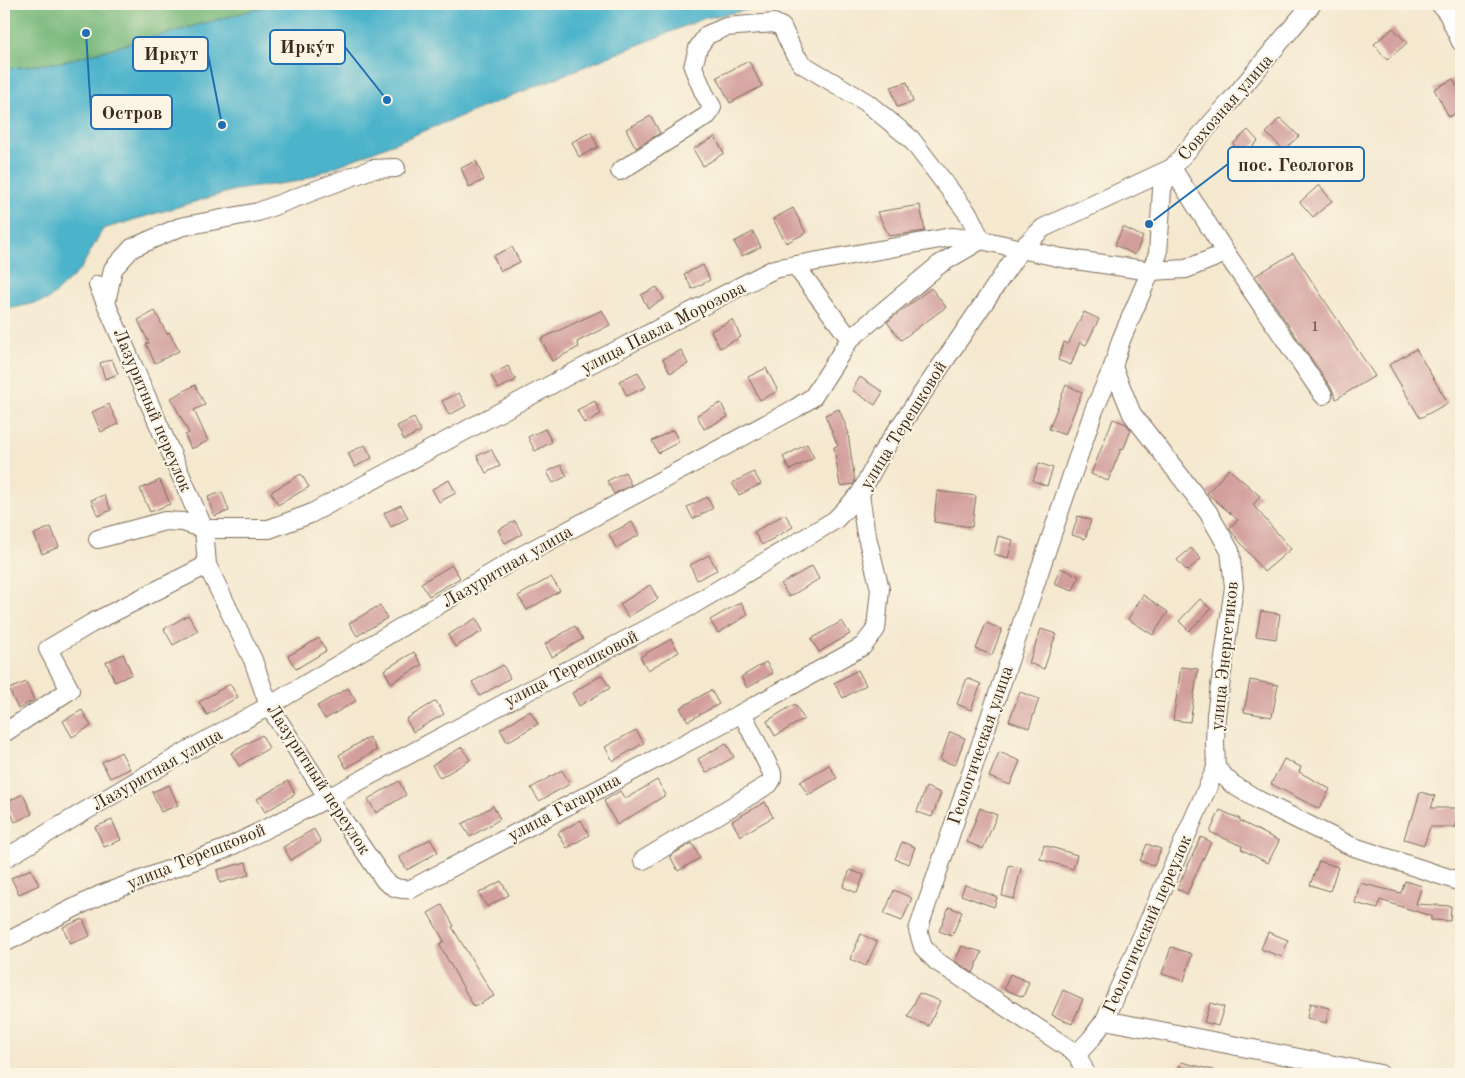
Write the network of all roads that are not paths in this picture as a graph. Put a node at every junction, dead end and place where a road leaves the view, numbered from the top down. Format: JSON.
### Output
{"nodes":[{"id":1,"x":1312,"y":4,"type":"edge"},
{"id":2,"x":1440,"y":4,"type":"edge"},
{"id":3,"x":1461,"y":42,"type":"edge"},
{"id":4,"x":396,"y":168,"type":"dead end"},
{"id":5,"x":1172,"y":168,"type":"junction"},
{"id":6,"x":620,"y":171,"type":"dead end"},
{"id":7,"x":980,"y":240,"type":"junction"},
{"id":8,"x":1020,"y":250,"type":"junction"},
{"id":9,"x":1226,"y":253,"type":"junction"},
{"id":10,"x":795,"y":265,"type":"junction"},
{"id":11,"x":1151,"y":271,"type":"junction"},
{"id":12,"x":98,"y":285,"type":"dead end"},
{"id":13,"x":106,"y":303,"type":"junction"},
{"id":14,"x":850,"y":339,"type":"junction"},
{"id":15,"x":1113,"y":367,"type":"junction"},
{"id":16,"x":1323,"y":395,"type":"dead end"},
{"id":17,"x":860,"y":494,"type":"junction"},
{"id":18,"x":204,"y":529,"type":"junction"},
{"id":19,"x":98,"y":539,"type":"dead end"},
{"id":20,"x":207,"y":565,"type":"junction"},
{"id":21,"x":269,"y":706,"type":"junction"},
{"id":22,"x":742,"y":713,"type":"junction"},
{"id":23,"x":4,"y":733,"type":"edge"},
{"id":24,"x":1216,"y":768,"type":"junction"},
{"id":25,"x":328,"y":798,"type":"junction"},
{"id":26,"x":4,"y":859,"type":"edge"},
{"id":27,"x":643,"y":860,"type":"dead end"},
{"id":28,"x":385,"y":881,"type":"joint"},
{"id":29,"x":1461,"y":882,"type":"edge"},
{"id":30,"x":4,"y":942,"type":"edge"},
{"id":31,"x":1104,"y":1020,"type":"junction"},
{"id":32,"x":1077,"y":1054,"type":"junction"},
{"id":33,"x":1086,"y":1074,"type":"edge"},
{"id":34,"x":1380,"y":1074,"type":"edge"}],
"edges":[{"from":1,"to":5,"type":"street","name":"Совхозная улица"},
{"from":2,"to":3,"type":"street"},
{"from":4,"to":13,"type":"street"},
{"from":5,"to":8,"type":"street","name":"Совхозная улица"},
{"from":5,"to":9,"type":"street"},
{"from":5,"to":11,"type":"street","name":"Геологическая улица"},
{"from":6,"to":7,"type":"street"},
{"from":7,"to":8,"type":"street","name":"улица Павла Морозова"},
{"from":7,"to":10,"type":"street","name":"улица Павла Морозова"},
{"from":7,"to":14,"type":"street","name":"Лазуритная улица"},
{"from":8,"to":11,"type":"street","name":"улица Павла Морозова"},
{"from":8,"to":17,"type":"street","name":"улица Терешковой"},
{"from":9,"to":11,"type":"street","name":"улица Павла Морозова"},
{"from":9,"to":16,"type":"street"},
{"from":10,"to":14,"type":"street"},
{"from":10,"to":18,"type":"street","name":"улица Павла Морозова"},
{"from":11,"to":15,"type":"street","name":"Геологическая улица"},
{"from":12,"to":13,"type":"street","name":"Лазуритный переулок"},
{"from":13,"to":18,"type":"street","name":"Лазуритный переулок"},
{"from":14,"to":21,"type":"street","name":"Лазуритная улица"},
{"from":15,"to":24,"type":"street","name":"улица Энергетиков"},
{"from":15,"to":32,"type":"street","name":"Геологическая улица"},
{"from":17,"to":22,"type":"street","name":"улица Гагарина"},
{"from":17,"to":25,"type":"street","name":"улица Терешковой"},
{"from":18,"to":19,"type":"street","name":"улица Павла Морозова"},
{"from":18,"to":20,"type":"street","name":"Лазуритный переулок"},
{"from":20,"to":21,"type":"street","name":"Лазуритный переулок"},
{"from":20,"to":23,"type":"street"},
{"from":21,"to":25,"type":"street","name":"Лазуритный переулок"},
{"from":21,"to":26,"type":"street","name":"Лазуритная улица"},
{"from":22,"to":27,"type":"street"},
{"from":22,"to":28,"type":"street","name":"улица Гагарина"},
{"from":24,"to":29,"type":"street"},
{"from":24,"to":31,"type":"street","name":"Геологический переулок"},
{"from":25,"to":28,"type":"street","name":"Лазуритный переулок"},
{"from":25,"to":30,"type":"street","name":"улица Терешковой"},
{"from":31,"to":32,"type":"street","name":"Геологический переулок"},
{"from":31,"to":34,"type":"street"},
{"from":32,"to":33,"type":"street"}]}
